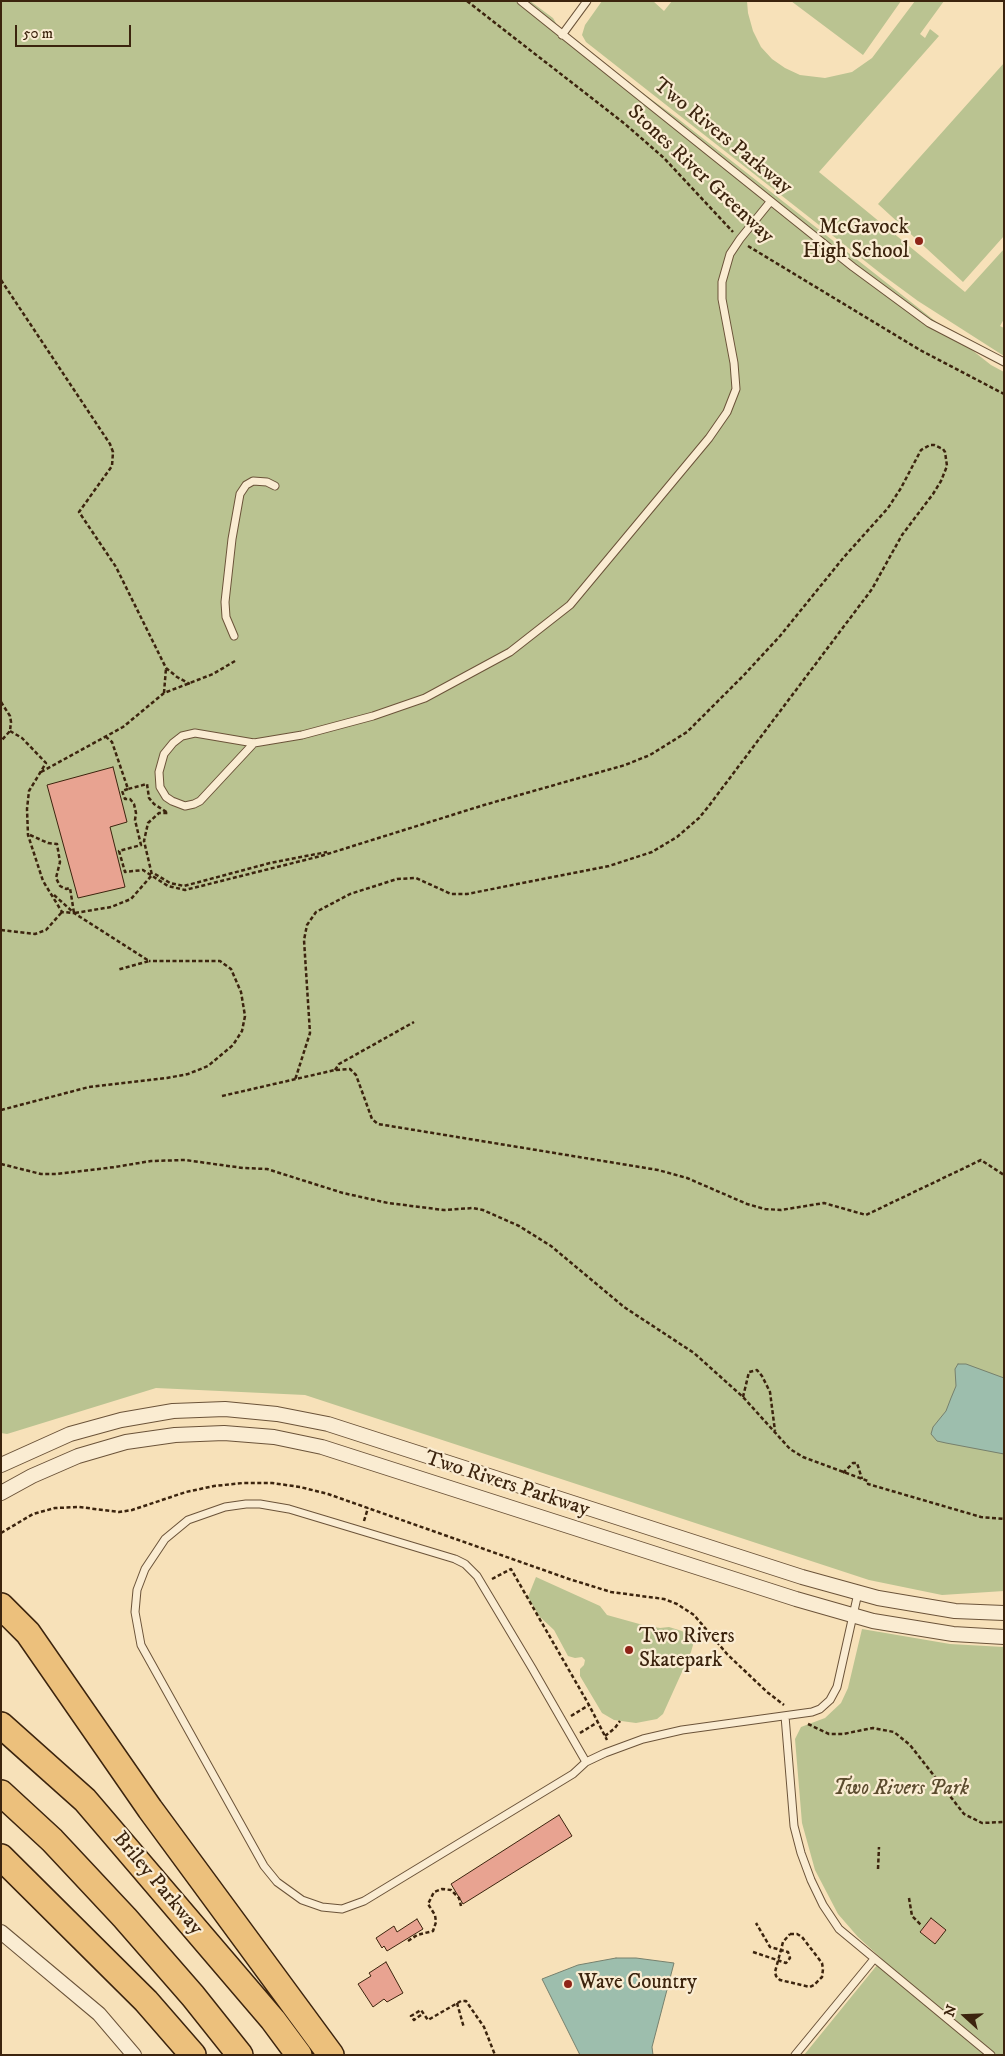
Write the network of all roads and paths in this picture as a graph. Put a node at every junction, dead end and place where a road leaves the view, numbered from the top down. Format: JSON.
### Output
{"nodes":[{"id":1,"x":467,"y":1,"type":"edge"},
{"id":2,"x":522,"y":1,"type":"edge"},
{"id":3,"x":588,"y":1,"type":"edge"},
{"id":4,"x":562,"y":35,"type":"junction"},
{"id":5,"x":770,"y":202,"type":"junction"},
{"id":6,"x":740,"y":239,"type":"junction"},
{"id":7,"x":1,"y":280,"type":"edge"},
{"id":8,"x":1004,"y":362,"type":"edge"},
{"id":9,"x":1004,"y":394,"type":"edge"},
{"id":10,"x":275,"y":486,"type":"dead end"},
{"id":11,"x":234,"y":636,"type":"dead end"},
{"id":12,"x":235,"y":661,"type":"dead end"},
{"id":13,"x":166,"y":668,"type":"junction"},
{"id":14,"x":190,"y":684,"type":"junction"},
{"id":15,"x":164,"y":693,"type":"junction"},
{"id":16,"x":1,"y":702,"type":"edge"},
{"id":17,"x":10,"y":732,"type":"junction"},
{"id":18,"x":105,"y":736,"type":"junction"},
{"id":19,"x":1,"y":741,"type":"edge"},
{"id":20,"x":254,"y":743,"type":"junction"},
{"id":21,"x":46,"y":763,"type":"junction"},
{"id":22,"x":53,"y":765,"type":"junction"},
{"id":23,"x":40,"y":772,"type":"junction"},
{"id":24,"x":128,"y":789,"type":"junction"},
{"id":25,"x":28,"y":835,"type":"junction"},
{"id":26,"x":154,"y":875,"type":"junction"},
{"id":27,"x":51,"y":892,"type":"junction"},
{"id":28,"x":62,"y":912,"type":"junction"},
{"id":29,"x":74,"y":913,"type":"junction"},
{"id":30,"x":1,"y":930,"type":"edge"},
{"id":31,"x":149,"y":961,"type":"junction"},
{"id":32,"x":117,"y":970,"type":"dead end"},
{"id":33,"x":414,"y":1022,"type":"dead end"},
{"id":34,"x":335,"y":1070,"type":"junction"},
{"id":35,"x":295,"y":1080,"type":"junction"},
{"id":36,"x":222,"y":1096,"type":"dead end"},
{"id":37,"x":1,"y":1110,"type":"edge"},
{"id":38,"x":1,"y":1164,"type":"edge"},
{"id":39,"x":1004,"y":1175,"type":"edge"},
{"id":40,"x":743,"y":1396,"type":"junction"},
{"id":41,"x":776,"y":1433,"type":"junction"},
{"id":42,"x":1,"y":1465,"type":"edge"},
{"id":43,"x":843,"y":1473,"type":"junction"},
{"id":44,"x":862,"y":1479,"type":"junction"},
{"id":45,"x":1,"y":1494,"type":"edge"},
{"id":46,"x":368,"y":1508,"type":"dead end"},
{"id":47,"x":1004,"y":1518,"type":"edge"},
{"id":48,"x":362,"y":1526,"type":"dead end"},
{"id":49,"x":481,"y":1584,"type":"junction"},
{"id":50,"x":858,"y":1593,"type":"junction"},
{"id":51,"x":1,"y":1606,"type":"edge"},
{"id":52,"x":1004,"y":1614,"type":"edge"},
{"id":53,"x":852,"y":1615,"type":"junction"},
{"id":54,"x":1004,"y":1637,"type":"edge"},
{"id":55,"x":589,"y":1705,"type":"junction"},
{"id":56,"x":785,"y":1716,"type":"junction"},
{"id":57,"x":562,"y":1721,"type":"junction"},
{"id":58,"x":620,"y":1721,"type":"dead end"},
{"id":59,"x":598,"y":1722,"type":"junction"},
{"id":60,"x":807,"y":1724,"type":"dead end"},
{"id":61,"x":1,"y":1725,"type":"edge"},
{"id":62,"x":605,"y":1736,"type":"junction"},
{"id":63,"x":572,"y":1738,"type":"junction"},
{"id":64,"x":612,"y":1750,"type":"junction"},
{"id":65,"x":586,"y":1762,"type":"junction"},
{"id":66,"x":1,"y":1793,"type":"edge"},
{"id":67,"x":1004,"y":1822,"type":"edge"},
{"id":68,"x":879,"y":1847,"type":"dead end"},
{"id":69,"x":1,"y":1857,"type":"edge"},
{"id":70,"x":878,"y":1868,"type":"dead end"},
{"id":71,"x":909,"y":1898,"type":"dead end"},
{"id":72,"x":461,"y":1906,"type":"dead end"},
{"id":73,"x":756,"y":1923,"type":"dead end"},
{"id":74,"x":921,"y":1925,"type":"dead end"},
{"id":75,"x":1,"y":1932,"type":"edge"},
{"id":76,"x":408,"y":1941,"type":"dead end"},
{"id":77,"x":781,"y":1951,"type":"junction"},
{"id":78,"x":753,"y":1952,"type":"dead end"},
{"id":79,"x":874,"y":1959,"type":"junction"},
{"id":80,"x":778,"y":1960,"type":"junction"},
{"id":81,"x":457,"y":2003,"type":"junction"},
{"id":82,"x":421,"y":2015,"type":"dead end"},
{"id":83,"x":464,"y":2028,"type":"dead end"},
{"id":84,"x":134,"y":2055,"type":"edge"},
{"id":85,"x":193,"y":2055,"type":"edge"},
{"id":86,"x":240,"y":2055,"type":"edge"},
{"id":87,"x":299,"y":2055,"type":"edge"},
{"id":88,"x":331,"y":2055,"type":"edge"},
{"id":89,"x":496,"y":2055,"type":"edge"},
{"id":90,"x":795,"y":2055,"type":"edge"},
{"id":91,"x":991,"y":2055,"type":"edge"}],
"edges":[{"from":1,"to":6,"type":"path","name":"Stones River Greenway"},
{"from":2,"to":4,"type":"lane","name":"Two Rivers Parkway"},
{"from":3,"to":4,"type":"lane"},
{"from":4,"to":5,"type":"lane","name":"Two Rivers Parkway"},
{"from":5,"to":6,"type":"lane"},
{"from":5,"to":8,"type":"lane","name":"Two Rivers Parkway"},
{"from":6,"to":9,"type":"path","name":"Stones River Greenway"},
{"from":6,"to":20,"type":"lane"},
{"from":7,"to":13,"type":"path"},
{"from":10,"to":11,"type":"lane"},
{"from":12,"to":14,"type":"path"},
{"from":13,"to":14,"type":"path"},
{"from":13,"to":15,"type":"path"},
{"from":14,"to":15,"type":"path"},
{"from":15,"to":18,"type":"path"},
{"from":16,"to":17,"type":"path"},
{"from":17,"to":19,"type":"path"},
{"from":17,"to":21,"type":"path"},
{"from":18,"to":22,"type":"path"},
{"from":18,"to":24,"type":"path"},
{"from":20,"to":20,"type":"lane"},
{"from":21,"to":22,"type":"path"},
{"from":21,"to":23,"type":"path"},
{"from":22,"to":23,"type":"path"},
{"from":23,"to":25,"type":"path"},
{"from":24,"to":26,"type":"path"},
{"from":24,"to":26,"type":"path"},
{"from":25,"to":27,"type":"path"},
{"from":25,"to":29,"type":"path"},
{"from":26,"to":29,"type":"path"},
{"from":26,"to":35,"type":"path"},
{"from":27,"to":28,"type":"path"},
{"from":27,"to":29,"type":"path"},
{"from":28,"to":29,"type":"path"},
{"from":28,"to":30,"type":"path"},
{"from":29,"to":31,"type":"path"},
{"from":31,"to":32,"type":"path"},
{"from":31,"to":37,"type":"path"},
{"from":33,"to":34,"type":"path"},
{"from":34,"to":35,"type":"path"},
{"from":34,"to":39,"type":"path"},
{"from":35,"to":36,"type":"path"},
{"from":38,"to":40,"type":"path"},
{"from":40,"to":41,"type":"path"},
{"from":40,"to":41,"type":"path"},
{"from":41,"to":43,"type":"path"},
{"from":42,"to":50,"type":"street","name":"Two Rivers Parkway"},
{"from":43,"to":44,"type":"path"},
{"from":43,"to":44,"type":"path"},
{"from":44,"to":47,"type":"path"},
{"from":45,"to":53,"type":"street","name":"Two Rivers Parkway"},
{"from":46,"to":48,"type":"path"},
{"from":49,"to":55,"type":"path"},
{"from":49,"to":57,"type":"lane"},
{"from":49,"to":65,"type":"lane"},
{"from":50,"to":52,"type":"street","name":"Two Rivers Parkway"},
{"from":50,"to":53,"type":"lane"},
{"from":51,"to":88,"type":"highway"},
{"from":53,"to":54,"type":"street","name":"Two Rivers Parkway"},
{"from":53,"to":56,"type":"lane"},
{"from":55,"to":57,"type":"path"},
{"from":55,"to":59,"type":"path"},
{"from":56,"to":64,"type":"lane"},
{"from":56,"to":79,"type":"lane"},
{"from":57,"to":63,"type":"lane"},
{"from":58,"to":62,"type":"path"},
{"from":59,"to":62,"type":"path"},
{"from":59,"to":63,"type":"path"},
{"from":60,"to":67,"type":"path"},
{"from":61,"to":87,"type":"highway","name":"Briley Parkway"},
{"from":62,"to":64,"type":"path"},
{"from":63,"to":65,"type":"lane"},
{"from":64,"to":65,"type":"lane"},
{"from":66,"to":86,"type":"highway"},
{"from":68,"to":70,"type":"path"},
{"from":69,"to":85,"type":"highway"},
{"from":71,"to":74,"type":"path"},
{"from":72,"to":76,"type":"path"},
{"from":73,"to":77,"type":"path"},
{"from":75,"to":84,"type":"street"},
{"from":77,"to":80,"type":"path"},
{"from":77,"to":80,"type":"path"},
{"from":77,"to":80,"type":"path"},
{"from":78,"to":80,"type":"path"},
{"from":79,"to":90,"type":"lane"},
{"from":79,"to":91,"type":"lane"},
{"from":81,"to":82,"type":"path"},
{"from":81,"to":83,"type":"path"},
{"from":81,"to":89,"type":"path"}]}
